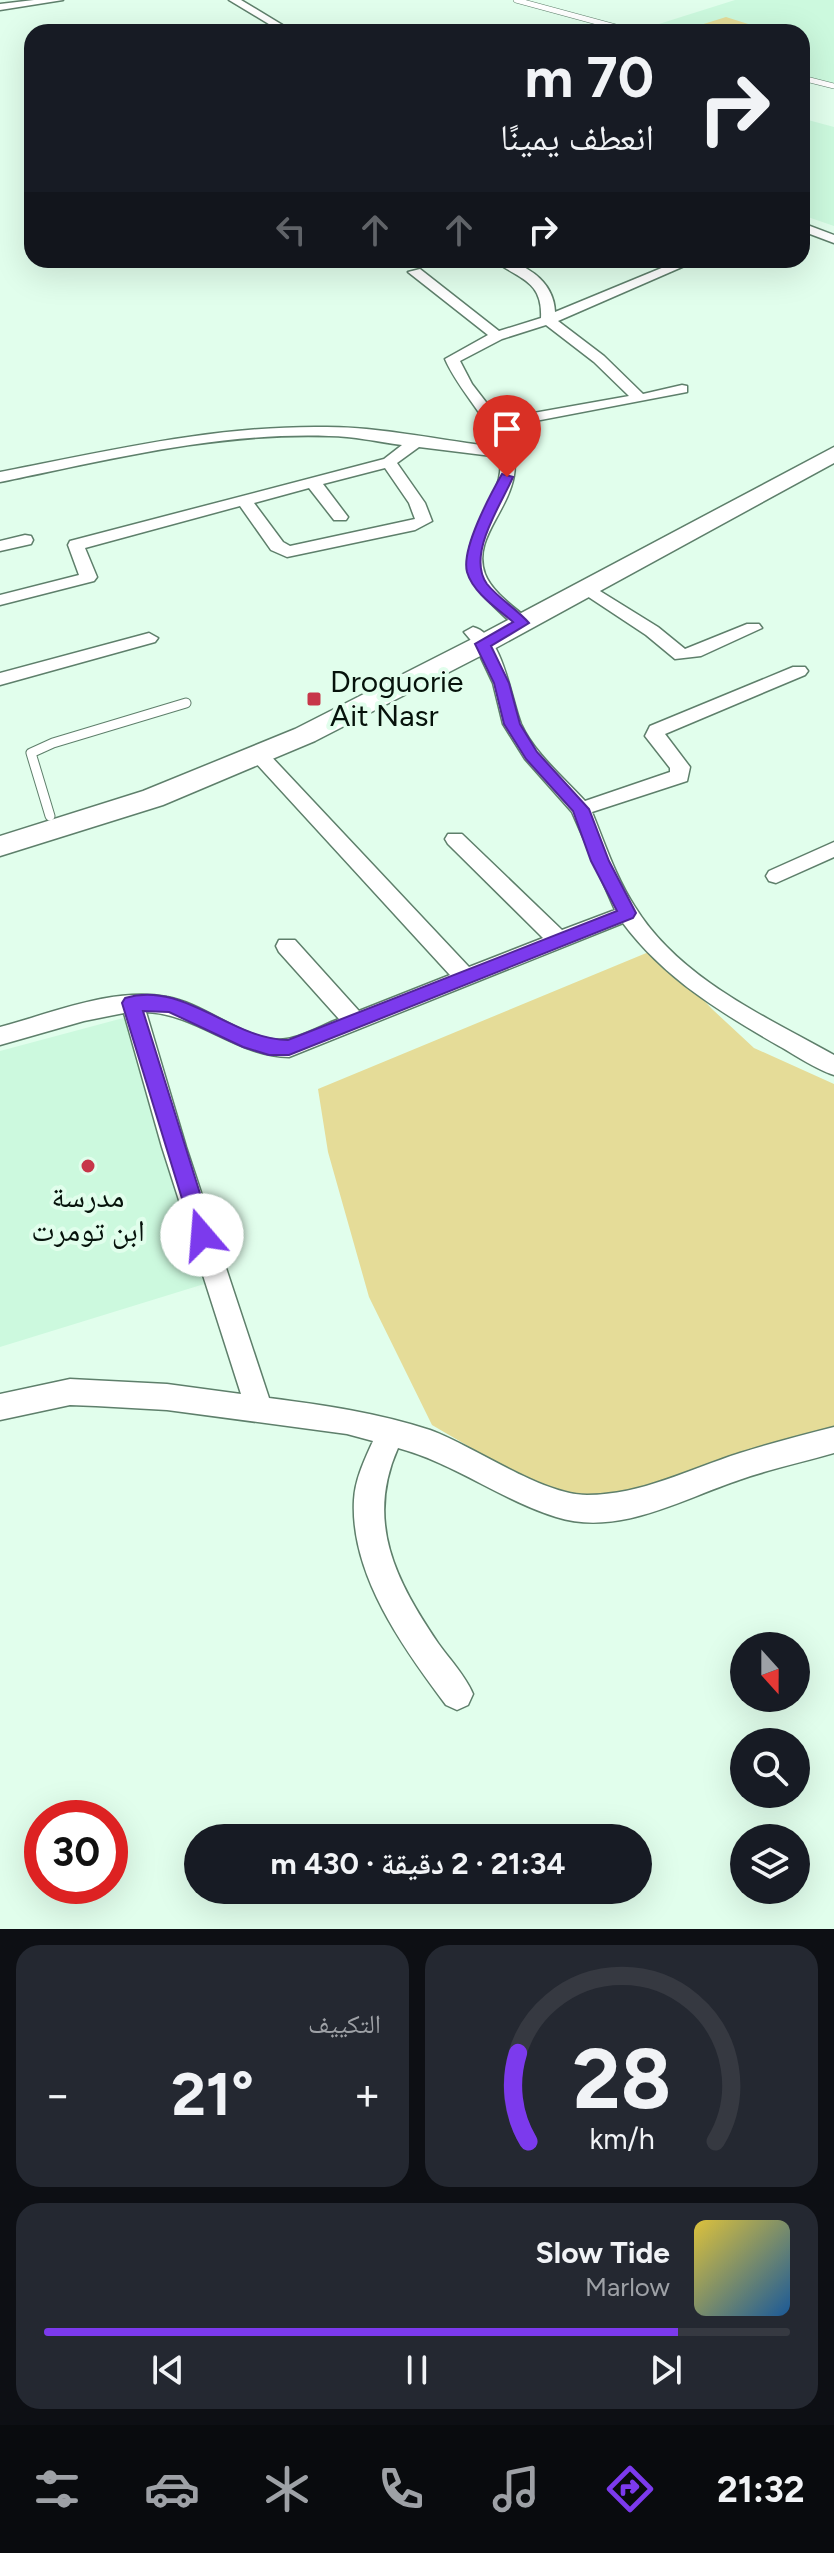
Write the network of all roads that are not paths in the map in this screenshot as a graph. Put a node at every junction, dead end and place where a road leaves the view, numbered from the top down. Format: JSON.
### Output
{"nodes":[{"id":1,"x":58,"y":0,"type":"edge"},
{"id":2,"x":234,"y":0,"type":"edge"},
{"id":3,"x":516,"y":0,"type":"edge"},
{"id":4,"x":0,"y":7,"type":"edge"},
{"id":5,"x":275,"y":24,"type":"edge"},
{"id":6,"x":604,"y":24,"type":"edge"},
{"id":7,"x":810,"y":80,"type":"edge"},
{"id":8,"x":834,"y":86,"type":"edge"},
{"id":9,"x":810,"y":230,"type":"edge"},
{"id":10,"x":834,"y":239,"type":"edge"},
{"id":11,"x":515,"y":268,"type":"edge"},
{"id":12,"x":673,"y":268,"type":"edge"},
{"id":13,"x":415,"y":272,"type":"dead end"},
{"id":14,"x":548,"y":320,"type":"junction"},
{"id":15,"x":497,"y":336,"type":"junction"},
{"id":16,"x":682,"y":389,"type":"dead end"},
{"id":17,"x":640,"y":399,"type":"junction"},
{"id":18,"x":497,"y":424,"type":"junction"},
{"id":19,"x":834,"y":439,"type":"edge"},
{"id":20,"x":415,"y":442,"type":"junction"},
{"id":21,"x":506,"y":453,"type":"junction"},
{"id":22,"x":834,"y":454,"type":"edge"},
{"id":23,"x":389,"y":462,"type":"junction"},
{"id":24,"x":0,"y":477,"type":"edge"},
{"id":25,"x":312,"y":481,"type":"junction"},
{"id":26,"x":244,"y":500,"type":"junction"},
{"id":27,"x":340,"y":517,"type":"dead end"},
{"id":28,"x":25,"y":540,"type":"dead end"},
{"id":29,"x":0,"y":546,"type":"edge"},
{"id":30,"x":587,"y":588,"type":"junction"},
{"id":31,"x":0,"y":600,"type":"edge"},
{"id":32,"x":516,"y":618,"type":"junction"},
{"id":33,"x":753,"y":628,"type":"dead end"},
{"id":34,"x":149,"y":638,"type":"dead end"},
{"id":35,"x":478,"y":638,"type":"junction"},
{"id":36,"x":799,"y":671,"type":"dead end"},
{"id":37,"x":0,"y":679,"type":"edge"},
{"id":38,"x":186,"y":703,"type":"dead end"},
{"id":39,"x":260,"y":756,"type":"junction"},
{"id":40,"x":581,"y":809,"type":"junction"},
{"id":41,"x":50,"y":816,"type":"junction"},
{"id":42,"x":0,"y":830,"type":"edge"},
{"id":43,"x":455,"y":839,"type":"dead end"},
{"id":44,"x":0,"y":846,"type":"edge"},
{"id":45,"x":834,"y":849,"type":"edge"},
{"id":46,"x":776,"y":876,"type":"dead end"},
{"id":47,"x":627,"y":913,"type":"junction"},
{"id":48,"x":560,"y":941,"type":"junction"},
{"id":49,"x":287,"y":946,"type":"dead end"},
{"id":50,"x":466,"y":978,"type":"junction"},
{"id":51,"x":132,"y":1003,"type":"junction"},
{"id":52,"x":356,"y":1023,"type":"junction"},
{"id":53,"x":0,"y":1036,"type":"edge"},
{"id":54,"x":834,"y":1066,"type":"edge"},
{"id":55,"x":0,"y":1407,"type":"edge"},
{"id":56,"x":259,"y":1408,"type":"junction"},
{"id":57,"x":392,"y":1431,"type":"junction"},
{"id":58,"x":834,"y":1440,"type":"edge"},
{"id":59,"x":457,"y":1694,"type":"dead end"}],
"edges":[{"from":1,"to":4,"type":"street"},
{"from":2,"to":5,"type":"street"},
{"from":3,"to":6,"type":"lane"},
{"from":7,"to":8,"type":"lane"},
{"from":9,"to":10,"type":"street"},
{"from":11,"to":14,"type":"street"},
{"from":12,"to":14,"type":"street"},
{"from":13,"to":15,"type":"street"},
{"from":14,"to":15,"type":"street"},
{"from":14,"to":17,"type":"street"},
{"from":15,"to":18,"type":"street"},
{"from":16,"to":17,"type":"street"},
{"from":17,"to":18,"type":"street"},
{"from":18,"to":21,"type":"street"},
{"from":19,"to":32,"type":"main road"},
{"from":20,"to":21,"type":"street"},
{"from":20,"to":23,"type":"street"},
{"from":20,"to":24,"type":"street"},
{"from":21,"to":32,"type":"street"},
{"from":22,"to":30,"type":"main road"},
{"from":23,"to":25,"type":"street"},
{"from":23,"to":26,"type":"street"},
{"from":25,"to":26,"type":"street"},
{"from":25,"to":27,"type":"street"},
{"from":26,"to":31,"type":"street"},
{"from":28,"to":29,"type":"street"},
{"from":30,"to":32,"type":"main road"},
{"from":30,"to":33,"type":"street"},
{"from":32,"to":35,"type":"main road"},
{"from":34,"to":37,"type":"street"},
{"from":35,"to":39,"type":"main road"},
{"from":35,"to":40,"type":"street"},
{"from":35,"to":41,"type":"main road"},
{"from":36,"to":40,"type":"street"},
{"from":38,"to":41,"type":"lane"},
{"from":39,"to":44,"type":"main road"},
{"from":39,"to":50,"type":"street"},
{"from":40,"to":47,"type":"street"},
{"from":41,"to":42,"type":"main road"},
{"from":43,"to":48,"type":"street"},
{"from":45,"to":46,"type":"street"},
{"from":47,"to":48,"type":"street"},
{"from":47,"to":54,"type":"street"},
{"from":48,"to":50,"type":"street"},
{"from":49,"to":52,"type":"street"},
{"from":50,"to":52,"type":"street"},
{"from":51,"to":52,"type":"street"},
{"from":51,"to":53,"type":"street"},
{"from":51,"to":56,"type":"street"},
{"from":55,"to":56,"type":"street"},
{"from":56,"to":57,"type":"street"},
{"from":57,"to":58,"type":"street"},
{"from":57,"to":59,"type":"street"}]}
